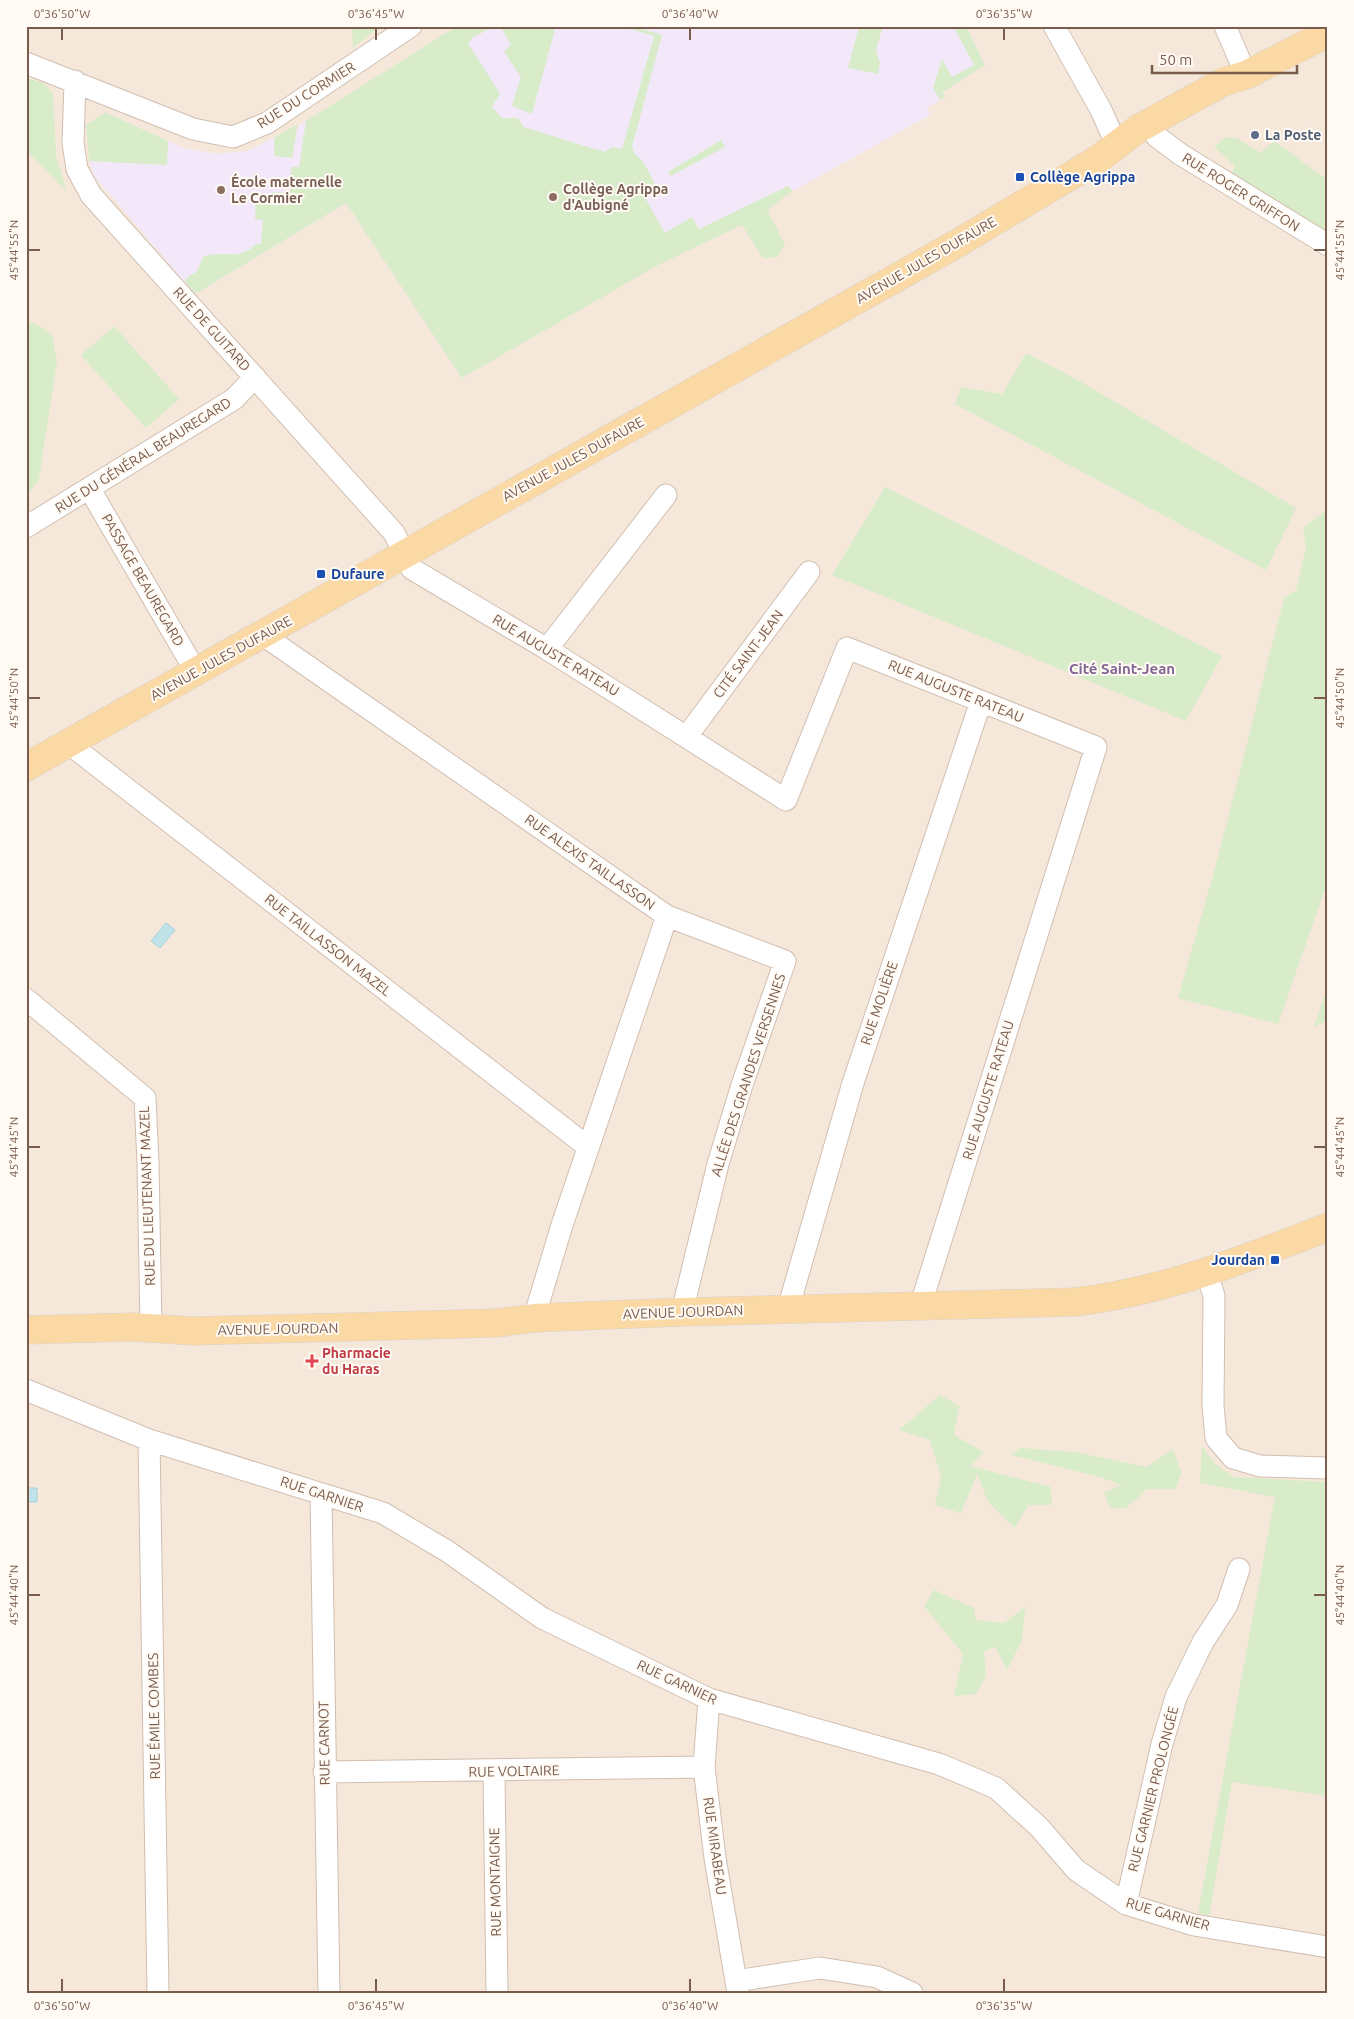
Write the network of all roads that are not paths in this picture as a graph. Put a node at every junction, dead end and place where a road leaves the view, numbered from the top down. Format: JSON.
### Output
{"nodes":[{"id":1,"x":411,"y":26,"type":"edge"},
{"id":2,"x":1054,"y":26,"type":"edge"},
{"id":3,"x":1225,"y":26,"type":"edge"},
{"id":4,"x":1328,"y":33,"type":"edge"},
{"id":5,"x":26,"y":63,"type":"edge"},
{"id":6,"x":1246,"y":75,"type":"junction"},
{"id":7,"x":75,"y":80,"type":"junction"},
{"id":8,"x":1156,"y":136,"type":"junction"},
{"id":9,"x":1118,"y":146,"type":"junction"},
{"id":10,"x":1328,"y":245,"type":"edge"},
{"id":11,"x":255,"y":377,"type":"junction"},
{"id":12,"x":89,"y":488,"type":"junction"},
{"id":13,"x":666,"y":495,"type":"dead end"},
{"id":14,"x":26,"y":527,"type":"edge"},
{"id":15,"x":406,"y":555,"type":"junction"},
{"id":16,"x":808,"y":572,"type":"dead end"},
{"id":17,"x":263,"y":635,"type":"junction"},
{"id":18,"x":547,"y":649,"type":"junction"},
{"id":19,"x":196,"y":672,"type":"junction"},
{"id":20,"x":981,"y":701,"type":"junction"},
{"id":21,"x":687,"y":736,"type":"junction"},
{"id":22,"x":68,"y":743,"type":"junction"},
{"id":23,"x":26,"y":767,"type":"edge"},
{"id":24,"x":668,"y":916,"type":"junction"},
{"id":25,"x":26,"y":999,"type":"edge"},
{"id":26,"x":588,"y":1147,"type":"junction"},
{"id":27,"x":1328,"y":1227,"type":"edge"},
{"id":28,"x":1207,"y":1273,"type":"junction"},
{"id":29,"x":920,"y":1307,"type":"junction"},
{"id":30,"x":788,"y":1309,"type":"junction"},
{"id":31,"x":682,"y":1312,"type":"junction"},
{"id":32,"x":534,"y":1318,"type":"junction"},
{"id":33,"x":150,"y":1328,"type":"junction"},
{"id":34,"x":26,"y":1330,"type":"edge"},
{"id":35,"x":26,"y":1390,"type":"edge"},
{"id":36,"x":149,"y":1440,"type":"junction"},
{"id":37,"x":1328,"y":1468,"type":"edge"},
{"id":38,"x":321,"y":1494,"type":"junction"},
{"id":39,"x":1239,"y":1569,"type":"dead end"},
{"id":40,"x":709,"y":1699,"type":"junction"},
{"id":41,"x":704,"y":1767,"type":"junction"},
{"id":42,"x":324,"y":1772,"type":"junction"},
{"id":43,"x":494,"y":1772,"type":"junction"},
{"id":44,"x":1126,"y":1904,"type":"junction"},
{"id":45,"x":1328,"y":1947,"type":"edge"},
{"id":46,"x":737,"y":1987,"type":"edge"},
{"id":47,"x":158,"y":1993,"type":"edge"},
{"id":48,"x":329,"y":1993,"type":"edge"},
{"id":49,"x":497,"y":1993,"type":"edge"},
{"id":50,"x":912,"y":1993,"type":"edge"}],
"edges":[{"from":1,"to":7,"type":"street","name":"RUE DU CORMIER"},
{"from":2,"to":9,"type":"street"},
{"from":3,"to":6,"type":"street"},
{"from":4,"to":6,"type":"main road","name":"AVENUE JULES DUFAURE"},
{"from":5,"to":7,"type":"street","name":"RUE DU CORMIER"},
{"from":6,"to":8,"type":"main road"},
{"from":6,"to":9,"type":"main road","name":"AVENUE JULES DUFAURE"},
{"from":7,"to":11,"type":"street","name":"RUE DE GUITARD"},
{"from":8,"to":9,"type":"main road"},
{"from":8,"to":10,"type":"street","name":"RUE ROGER GRIFFON"},
{"from":9,"to":15,"type":"main road","name":"AVENUE JULES DUFAURE"},
{"from":11,"to":12,"type":"street","name":"RUE DU GÉNÉRAL BEAUREGARD"},
{"from":11,"to":15,"type":"street","name":"RUE DE GUITARD"},
{"from":12,"to":14,"type":"street","name":"RUE DU GÉNÉRAL BEAUREGARD"},
{"from":12,"to":19,"type":"street","name":"PASSAGE BEAUREGARD"},
{"from":13,"to":18,"type":"street"},
{"from":15,"to":17,"type":"main road","name":"AVENUE JULES DUFAURE"},
{"from":15,"to":18,"type":"street","name":"RUE AUGUSTE RATEAU"},
{"from":16,"to":21,"type":"street","name":"CITÉ SAINT-JEAN"},
{"from":17,"to":19,"type":"main road","name":"AVENUE JULES DUFAURE"},
{"from":17,"to":24,"type":"street","name":"RUE ALEXIS TAILLASSON"},
{"from":18,"to":21,"type":"street","name":"RUE AUGUSTE RATEAU"},
{"from":19,"to":22,"type":"main road","name":"AVENUE JULES DUFAURE"},
{"from":20,"to":21,"type":"street","name":"RUE AUGUSTE RATEAU"},
{"from":20,"to":29,"type":"street","name":"RUE AUGUSTE RATEAU"},
{"from":20,"to":30,"type":"street","name":"RUE MOLIÈRE"},
{"from":22,"to":23,"type":"main road","name":"AVENUE JULES DUFAURE"},
{"from":22,"to":26,"type":"street","name":"RUE TAILLASSON MAZEL"},
{"from":24,"to":26,"type":"street","name":"RUE ALEXIS TAILLASSON"},
{"from":24,"to":31,"type":"street","name":"ALLÉE DES GRANDES VERSENNES"},
{"from":25,"to":33,"type":"street","name":"RUE DU LIEUTENANT MAZEL"},
{"from":26,"to":32,"type":"street","name":"RUE ALEXIS TAILLASSON"},
{"from":27,"to":28,"type":"main road","name":"AVENUE JOURDAN"},
{"from":28,"to":29,"type":"main road","name":"AVENUE JOURDAN"},
{"from":28,"to":37,"type":"street"},
{"from":29,"to":30,"type":"main road","name":"AVENUE JOURDAN"},
{"from":30,"to":31,"type":"main road","name":"AVENUE JOURDAN"},
{"from":31,"to":32,"type":"main road","name":"AVENUE JOURDAN"},
{"from":32,"to":33,"type":"main road","name":"AVENUE JOURDAN"},
{"from":33,"to":34,"type":"main road","name":"AVENUE JOURDAN"},
{"from":35,"to":36,"type":"street","name":"RUE GARNIER"},
{"from":36,"to":38,"type":"street","name":"RUE GARNIER"},
{"from":36,"to":47,"type":"street","name":"RUE ÉMILE COMBES"},
{"from":38,"to":40,"type":"street","name":"RUE GARNIER"},
{"from":38,"to":42,"type":"street","name":"RUE CARNOT"},
{"from":39,"to":44,"type":"street","name":"RUE GARNIER PROLONGÉE"},
{"from":40,"to":41,"type":"street","name":"RUE MIRABEAU"},
{"from":40,"to":44,"type":"street","name":"RUE GARNIER"},
{"from":41,"to":43,"type":"street","name":"RUE VOLTAIRE"},
{"from":41,"to":46,"type":"street","name":"RUE MIRABEAU"},
{"from":42,"to":43,"type":"street","name":"RUE VOLTAIRE"},
{"from":42,"to":48,"type":"street","name":"RUE CARNOT"},
{"from":43,"to":49,"type":"street","name":"RUE MONTAIGNE"},
{"from":44,"to":45,"type":"street","name":"RUE GARNIER"},
{"from":46,"to":50,"type":"street"}]}
